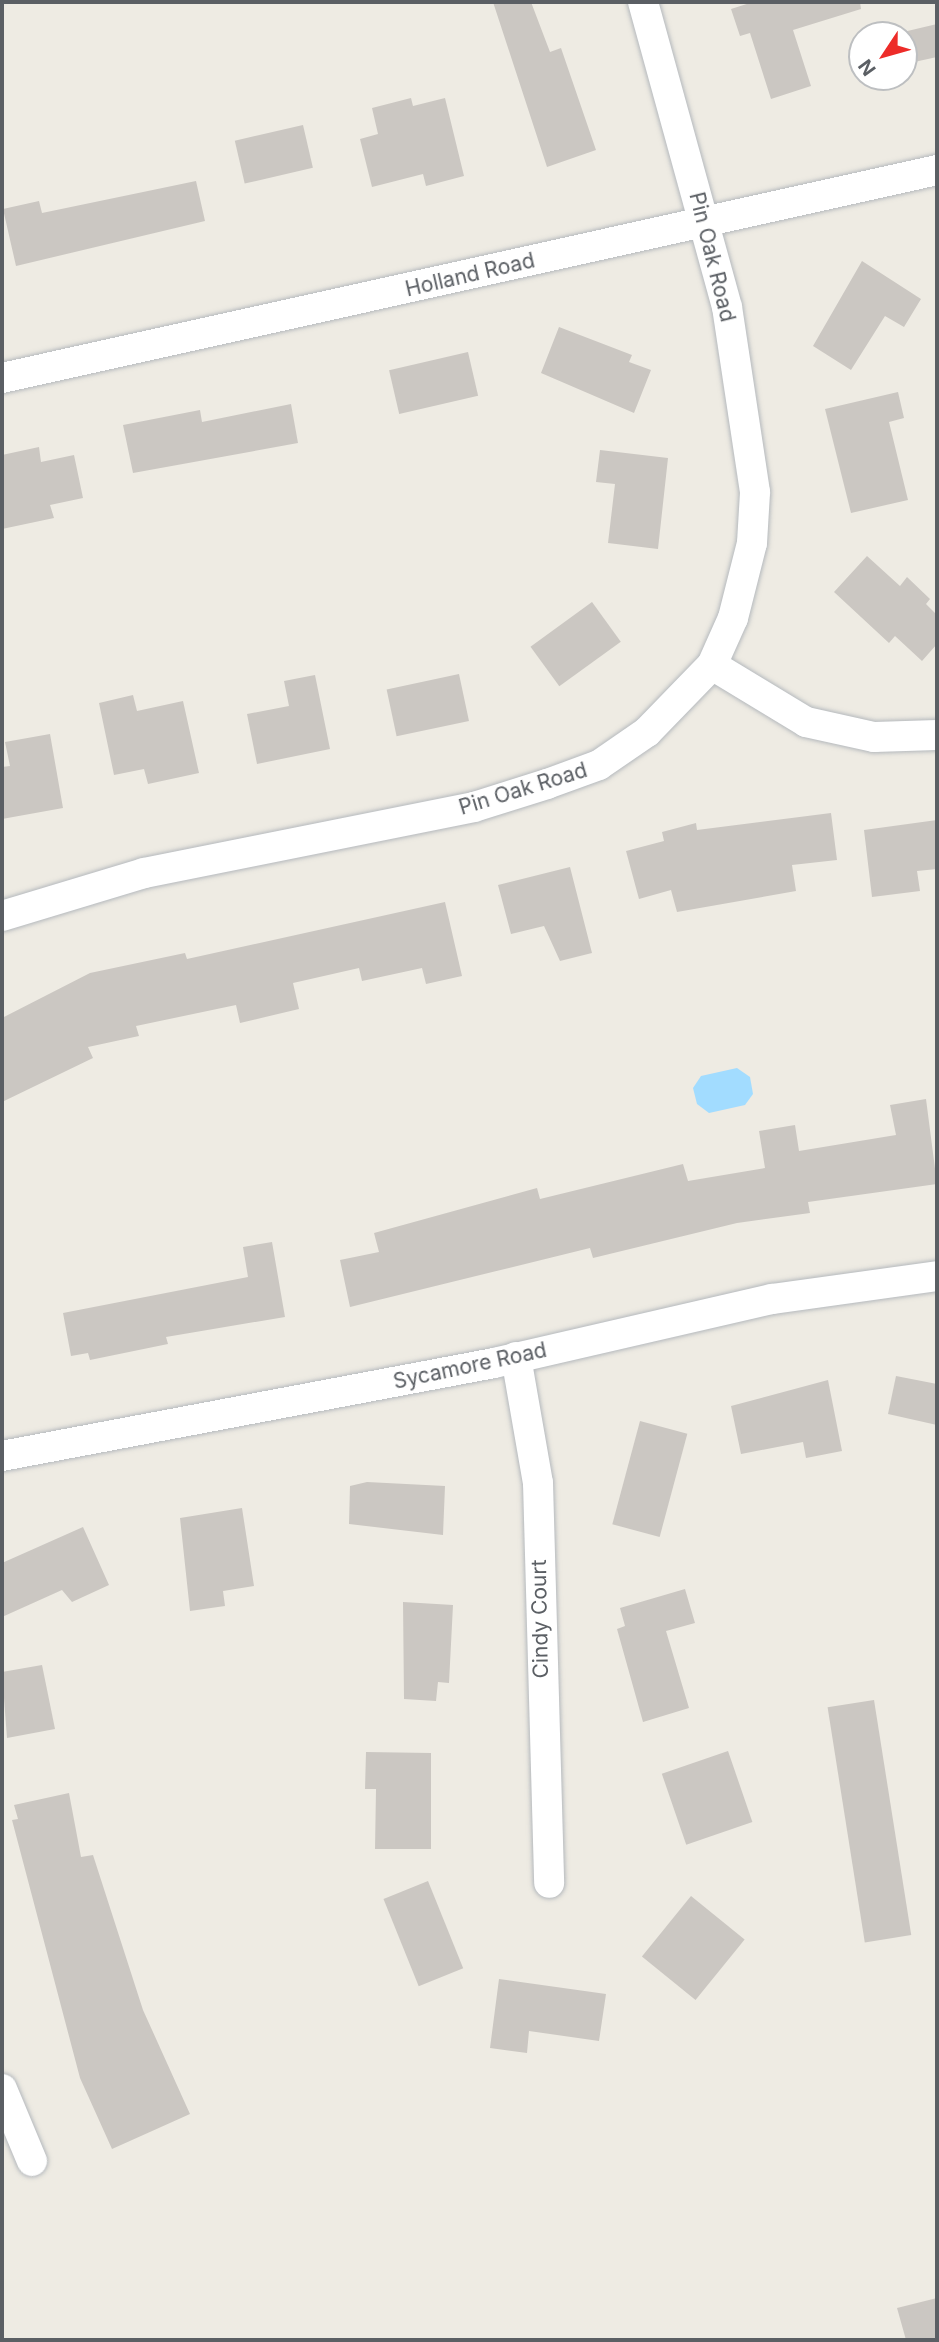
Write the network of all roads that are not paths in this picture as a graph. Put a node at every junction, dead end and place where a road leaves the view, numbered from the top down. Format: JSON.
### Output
{"nodes":[{"id":1,"x":643,"y":2,"type":"edge"},
{"id":2,"x":937,"y":170,"type":"edge"},
{"id":3,"x":703,"y":219,"type":"junction"},
{"id":4,"x":2,"y":378,"type":"edge"},
{"id":5,"x":712,"y":665,"type":"junction"},
{"id":6,"x":937,"y":735,"type":"edge"},
{"id":7,"x":2,"y":916,"type":"edge"},
{"id":8,"x":937,"y":1276,"type":"edge"},
{"id":9,"x":516,"y":1357,"type":"junction"},
{"id":10,"x":2,"y":1455,"type":"edge"},
{"id":11,"x":549,"y":1882,"type":"dead end"},
{"id":12,"x":2,"y":2089,"type":"edge"},
{"id":13,"x":32,"y":2161,"type":"dead end"}],
"edges":[{"from":1,"to":3,"type":"street","name":"Pin Oak Road"},
{"from":2,"to":3,"type":"street","name":"Holland Road"},
{"from":3,"to":4,"type":"street","name":"Holland Road"},
{"from":3,"to":5,"type":"street","name":"Pin Oak Road"},
{"from":5,"to":6,"type":"street"},
{"from":5,"to":7,"type":"street","name":"Pin Oak Road"},
{"from":8,"to":9,"type":"street","name":"Sycamore Road"},
{"from":9,"to":10,"type":"street","name":"Sycamore Road"},
{"from":9,"to":11,"type":"street","name":"Cindy Court"},
{"from":12,"to":13,"type":"street"}]}
